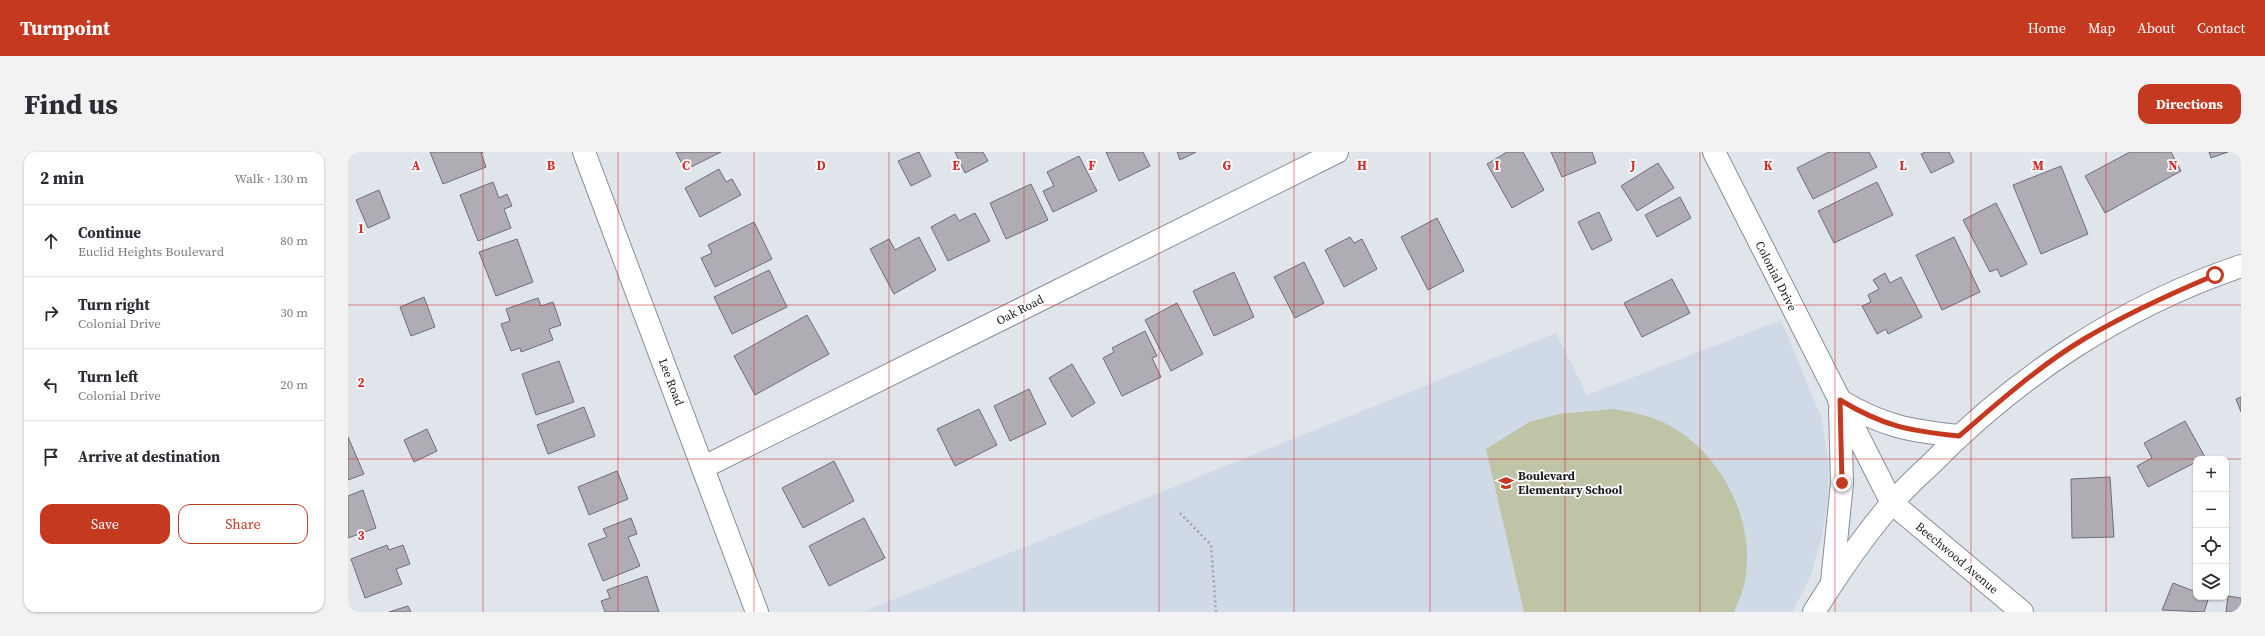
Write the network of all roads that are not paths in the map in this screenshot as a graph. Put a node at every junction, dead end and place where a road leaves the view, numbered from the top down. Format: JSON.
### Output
{"nodes":[{"id":1,"x":584,"y":152,"type":"edge"},
{"id":2,"x":1337,"y":152,"type":"edge"},
{"id":3,"x":1714,"y":152,"type":"edge"},
{"id":4,"x":2241,"y":266,"type":"edge"},
{"id":5,"x":1840,"y":400,"type":"junction"},
{"id":6,"x":1959,"y":436,"type":"junction"},
{"id":7,"x":704,"y":467,"type":"junction"},
{"id":8,"x":1892,"y":503,"type":"junction"},
{"id":9,"x":1831,"y":585,"type":"junction"},
{"id":10,"x":757,"y":612,"type":"edge"},
{"id":11,"x":1814,"y":612,"type":"edge"},
{"id":12,"x":2022,"y":612,"type":"edge"}],
"edges":[{"from":1,"to":7,"type":"street","name":"Lee Road"},
{"from":2,"to":7,"type":"street","name":"Oak Road"},
{"from":3,"to":5,"type":"street","name":"Colonial Drive"},
{"from":4,"to":6,"type":"street"},
{"from":5,"to":6,"type":"street"},
{"from":5,"to":8,"type":"street","name":"Colonial Drive"},
{"from":5,"to":9,"type":"street","name":"Colonial Drive"},
{"from":6,"to":8,"type":"street"},
{"from":7,"to":10,"type":"street","name":"Lee Road"},
{"from":8,"to":9,"type":"street"},
{"from":8,"to":12,"type":"street","name":"Beechwood Avenue"},
{"from":9,"to":11,"type":"street"}]}
